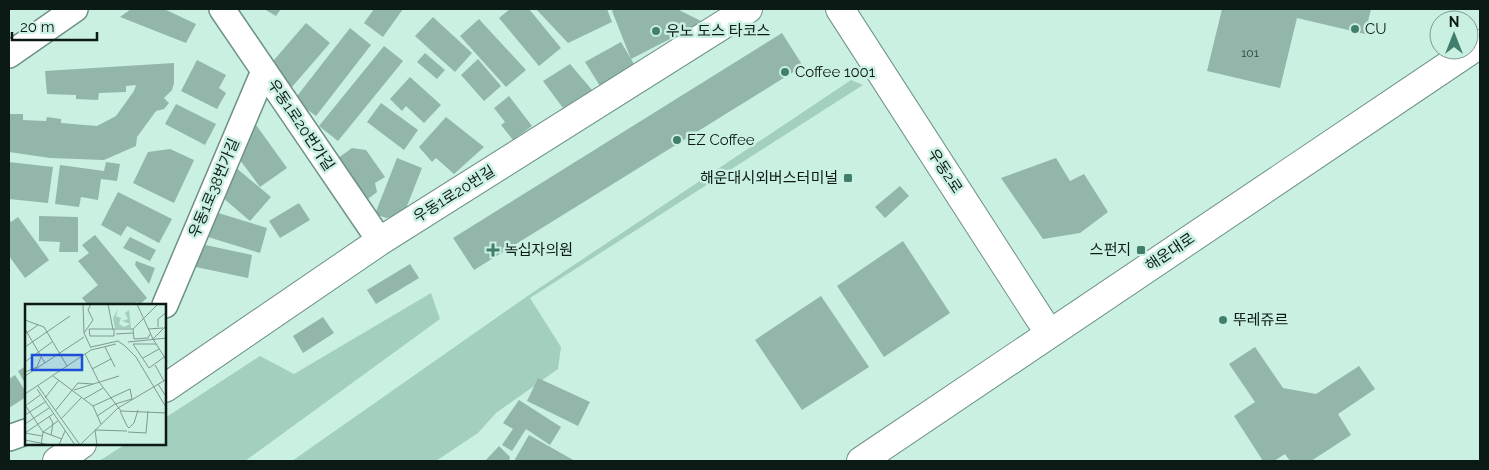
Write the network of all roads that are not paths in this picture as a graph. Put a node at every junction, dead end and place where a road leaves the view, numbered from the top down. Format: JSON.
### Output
{"nodes":[{"id":1,"x":75,"y":9,"type":"edge"},
{"id":2,"x":222,"y":9,"type":"edge"},
{"id":3,"x":748,"y":9,"type":"edge"},
{"id":4,"x":840,"y":9,"type":"edge"},
{"id":5,"x":1480,"y":44,"type":"edge"},
{"id":6,"x":9,"y":55,"type":"edge"},
{"id":7,"x":264,"y":71,"type":"junction"},
{"id":8,"x":380,"y":241,"type":"junction"},
{"id":9,"x":165,"y":304,"type":"edge"},
{"id":10,"x":1049,"y":334,"type":"junction"},
{"id":11,"x":166,"y":387,"type":"edge"},
{"id":12,"x":25,"y":432,"type":"edge"},
{"id":13,"x":9,"y":438,"type":"edge"},
{"id":14,"x":81,"y":445,"type":"edge"},
{"id":15,"x":57,"y":461,"type":"edge"},
{"id":16,"x":861,"y":461,"type":"edge"}],
"edges":[{"from":1,"to":6,"type":"street"},
{"from":2,"to":7,"type":"street","name":"우동1로20번가길"},
{"from":3,"to":8,"type":"street","name":"우동1로20번길"},
{"from":4,"to":10,"type":"street","name":"우동2로"},
{"from":5,"to":10,"type":"street","name":"해운대로"},
{"from":7,"to":8,"type":"street","name":"우동1로20번가길"},
{"from":7,"to":9,"type":"street","name":"우동1로38번가길"},
{"from":8,"to":11,"type":"street","name":"우동1로20번길"},
{"from":10,"to":16,"type":"street","name":"해운대로"},
{"from":12,"to":13,"type":"street"},
{"from":14,"to":15,"type":"street"}]}
